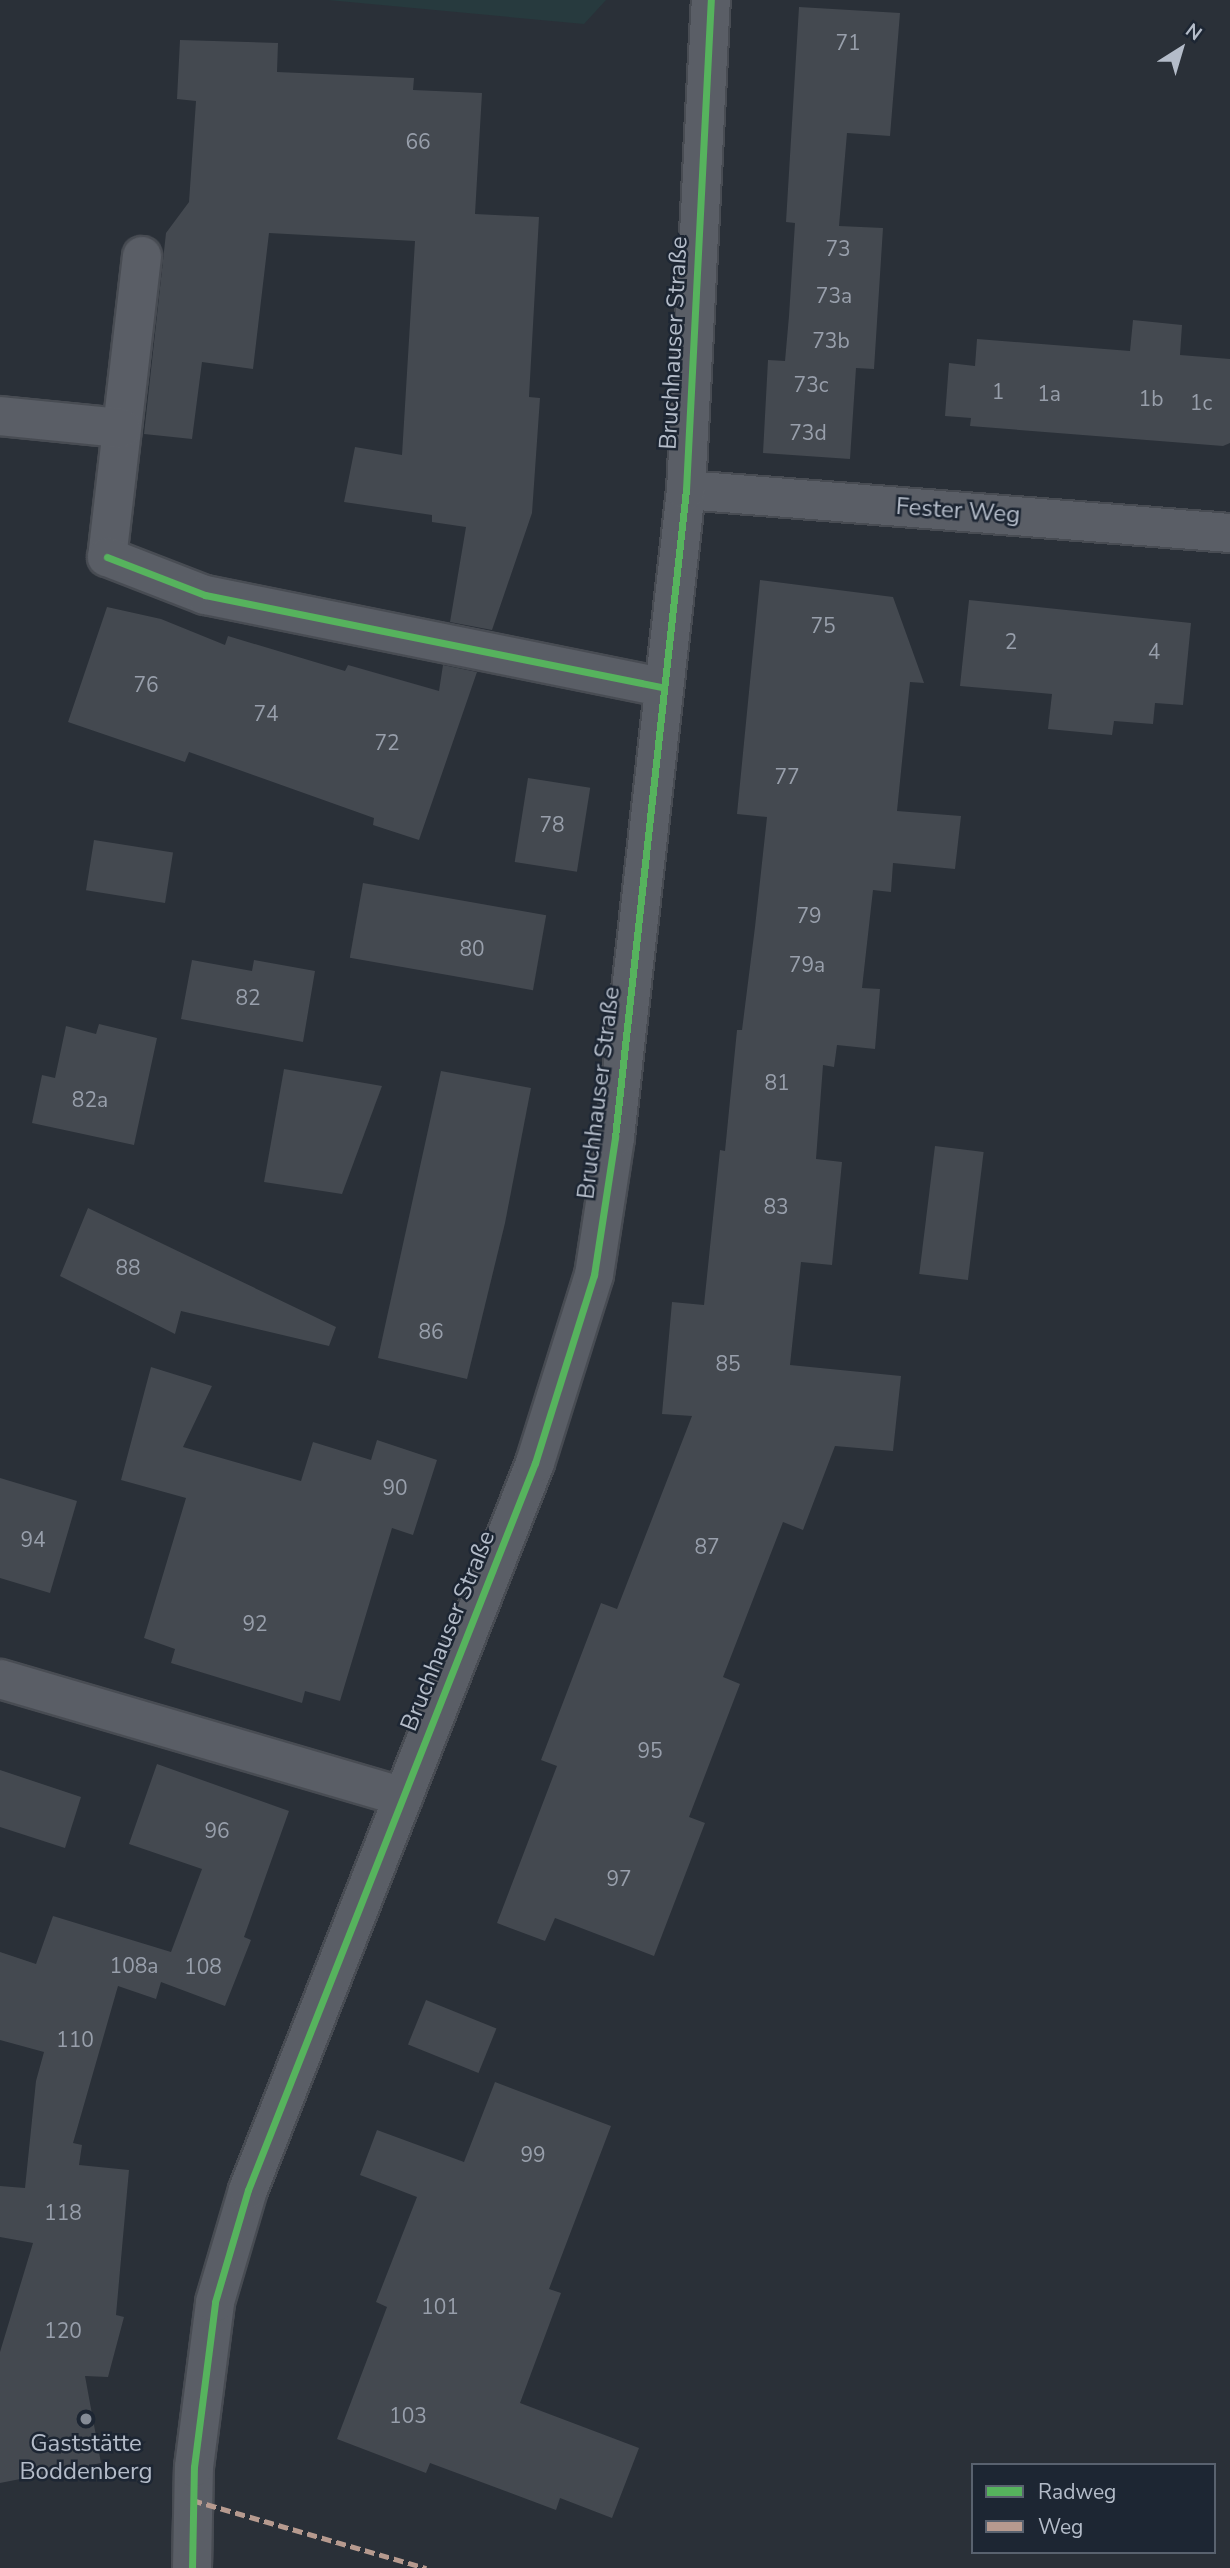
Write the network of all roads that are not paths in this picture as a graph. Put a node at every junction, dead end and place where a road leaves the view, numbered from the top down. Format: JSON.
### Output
{"nodes":[{"id":1,"x":711,"y":0,"type":"edge"},
{"id":2,"x":142,"y":256,"type":"dead end"},
{"id":3,"x":0,"y":416,"type":"edge"},
{"id":4,"x":121,"y":428,"type":"junction"},
{"id":5,"x":686,"y":490,"type":"junction"},
{"id":6,"x":1230,"y":533,"type":"edge"},
{"id":7,"x":662,"y":687,"type":"junction"},
{"id":8,"x":0,"y":1679,"type":"edge"},
{"id":9,"x":403,"y":1797,"type":"junction"},
{"id":10,"x":192,"y":2568,"type":"edge"}],
"edges":[{"from":1,"to":5,"type":"street","name":"Bruchhauser Straße"},
{"from":2,"to":4,"type":"street"},
{"from":3,"to":4,"type":"street"},
{"from":4,"to":7,"type":"street"},
{"from":5,"to":6,"type":"street","name":"Fester Weg"},
{"from":5,"to":7,"type":"street","name":"Bruchhauser Straße"},
{"from":7,"to":9,"type":"street","name":"Bruchhauser Straße"},
{"from":8,"to":9,"type":"street"},
{"from":9,"to":10,"type":"street","name":"Bruchhauser Straße"}]}
